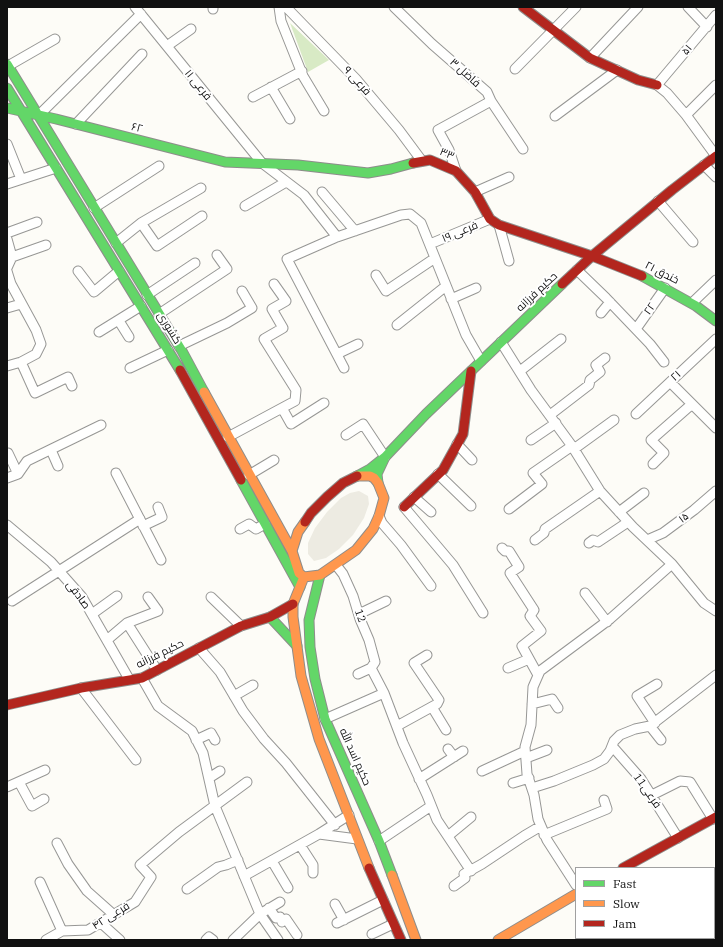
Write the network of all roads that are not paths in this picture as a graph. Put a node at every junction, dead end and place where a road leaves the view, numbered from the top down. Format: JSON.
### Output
{"nodes":[{"id":1,"x":279,"y":7,"type":"edge"},
{"id":2,"x":286,"y":7,"type":"edge"},
{"id":3,"x":394,"y":7,"type":"edge"},
{"id":4,"x":523,"y":7,"type":"edge"},
{"id":5,"x":576,"y":7,"type":"edge"},
{"id":6,"x":638,"y":7,"type":"edge"},
{"id":7,"x":688,"y":7,"type":"edge"},
{"id":8,"x":138,"y":11,"type":"edge"},
{"id":9,"x":716,"y":15,"type":"edge"},
{"id":10,"x":707,"y":26,"type":"junction"},
{"id":11,"x":191,"y":30,"type":"dead end"},
{"id":12,"x":554,"y":30,"type":"junction"},
{"id":13,"x":55,"y":39,"type":"dead end"},
{"id":14,"x":167,"y":46,"type":"junction"},
{"id":15,"x":142,"y":54,"type":"dead end"},
{"id":16,"x":590,"y":58,"type":"junction"},
{"id":17,"x":8,"y":65,"type":"edge"},
{"id":18,"x":515,"y":69,"type":"dead end"},
{"id":19,"x":617,"y":70,"type":"junction"},
{"id":20,"x":302,"y":71,"type":"junction"},
{"id":21,"x":657,"y":85,"type":"junction"},
{"id":22,"x":716,"y":85,"type":"edge"},
{"id":23,"x":271,"y":87,"type":"junction"},
{"id":24,"x":7,"y":88,"type":"edge"},
{"id":25,"x":253,"y":97,"type":"dead end"},
{"id":26,"x":491,"y":101,"type":"junction"},
{"id":27,"x":7,"y":108,"type":"edge"},
{"id":28,"x":324,"y":110,"type":"dead end"},
{"id":29,"x":21,"y":111,"type":"junction"},
{"id":30,"x":38,"y":115,"type":"junction"},
{"id":31,"x":686,"y":115,"type":"junction"},
{"id":32,"x":556,"y":116,"type":"dead end"},
{"id":33,"x":290,"y":119,"type":"dead end"},
{"id":34,"x":76,"y":124,"type":"junction"},
{"id":35,"x":7,"y":144,"type":"edge"},
{"id":36,"x":523,"y":149,"type":"dead end"},
{"id":37,"x":716,"y":156,"type":"edge"},
{"id":38,"x":422,"y":161,"type":"junction"},
{"id":39,"x":262,"y":163,"type":"junction"},
{"id":40,"x":704,"y":165,"type":"junction"},
{"id":41,"x":159,"y":166,"type":"dead end"},
{"id":42,"x":56,"y":168,"type":"junction"},
{"id":43,"x":456,"y":171,"type":"junction"},
{"id":44,"x":509,"y":177,"type":"dead end"},
{"id":45,"x":716,"y":177,"type":"edge"},
{"id":46,"x":21,"y":179,"type":"junction"},
{"id":47,"x":286,"y":182,"type":"junction"},
{"id":48,"x":7,"y":184,"type":"edge"},
{"id":49,"x":201,"y":188,"type":"dead end"},
{"id":50,"x":322,"y":192,"type":"dead end"},
{"id":51,"x":474,"y":192,"type":"junction"},
{"id":52,"x":658,"y":201,"type":"junction"},
{"id":53,"x":245,"y":206,"type":"dead end"},
{"id":54,"x":94,"y":208,"type":"junction"},
{"id":55,"x":202,"y":216,"type":"dead end"},
{"id":56,"x":490,"y":219,"type":"junction"},
{"id":57,"x":37,"y":222,"type":"dead end"},
{"id":58,"x":141,"y":224,"type":"junction"},
{"id":59,"x":499,"y":225,"type":"junction"},
{"id":60,"x":355,"y":231,"type":"junction"},
{"id":61,"x":7,"y":233,"type":"edge"},
{"id":62,"x":337,"y":238,"type":"junction"},
{"id":63,"x":7,"y":239,"type":"edge"},
{"id":64,"x":693,"y":242,"type":"dead end"},
{"id":65,"x":116,"y":243,"type":"junction"},
{"id":66,"x":430,"y":244,"type":"junction"},
{"id":67,"x":46,"y":245,"type":"dead end"},
{"id":68,"x":217,"y":255,"type":"dead end"},
{"id":69,"x":592,"y":256,"type":"junction"},
{"id":70,"x":12,"y":257,"type":"junction"},
{"id":71,"x":435,"y":258,"type":"junction"},
{"id":72,"x":509,"y":261,"type":"dead end"},
{"id":73,"x":195,"y":263,"type":"dead end"},
{"id":74,"x":7,"y":268,"type":"edge"},
{"id":75,"x":577,"y":270,"type":"junction"},
{"id":76,"x":7,"y":271,"type":"edge"},
{"id":77,"x":119,"y":271,"type":"junction"},
{"id":78,"x":78,"y":272,"type":"dead end"},
{"id":79,"x":376,"y":276,"type":"dead end"},
{"id":80,"x":716,"y":280,"type":"edge"},
{"id":81,"x":274,"y":284,"type":"dead end"},
{"id":82,"x":446,"y":286,"type":"junction"},
{"id":83,"x":476,"y":288,"type":"dead end"},
{"id":84,"x":665,"y":288,"type":"junction"},
{"id":85,"x":242,"y":291,"type":"dead end"},
{"id":86,"x":148,"y":295,"type":"junction"},
{"id":87,"x":451,"y":299,"type":"junction"},
{"id":88,"x":610,"y":302,"type":"junction"},
{"id":89,"x":692,"y":303,"type":"junction"},
{"id":90,"x":21,"y":304,"type":"junction"},
{"id":91,"x":141,"y":306,"type":"junction"},
{"id":92,"x":7,"y":308,"type":"edge"},
{"id":93,"x":601,"y":313,"type":"dead end"},
{"id":94,"x":159,"y":314,"type":"junction"},
{"id":95,"x":119,"y":320,"type":"junction"},
{"id":96,"x":716,"y":321,"type":"edge"},
{"id":97,"x":397,"y":325,"type":"dead end"},
{"id":98,"x":636,"y":329,"type":"junction"},
{"id":99,"x":99,"y":332,"type":"dead end"},
{"id":100,"x":129,"y":337,"type":"dead end"},
{"id":101,"x":561,"y":339,"type":"dead end"},
{"id":102,"x":716,"y":339,"type":"edge"},
{"id":103,"x":502,"y":342,"type":"junction"},
{"id":104,"x":358,"y":344,"type":"dead end"},
{"id":105,"x":179,"y":346,"type":"junction"},
{"id":106,"x":168,"y":350,"type":"junction"},
{"id":107,"x":337,"y":354,"type":"junction"},
{"id":108,"x":604,"y":358,"type":"dead end"},
{"id":109,"x":481,"y":361,"type":"junction"},
{"id":110,"x":21,"y":362,"type":"junction"},
{"id":111,"x":664,"y":362,"type":"dead end"},
{"id":112,"x":7,"y":366,"type":"edge"},
{"id":113,"x":130,"y":368,"type":"dead end"},
{"id":114,"x":344,"y":368,"type":"dead end"},
{"id":115,"x":471,"y":371,"type":"junction"},
{"id":116,"x":520,"y":371,"type":"junction"},
{"id":117,"x":670,"y":382,"type":"junction"},
{"id":118,"x":72,"y":386,"type":"dead end"},
{"id":119,"x":324,"y":403,"type":"dead end"},
{"id":120,"x":692,"y":404,"type":"junction"},
{"id":121,"x":282,"y":408,"type":"junction"},
{"id":122,"x":636,"y":414,"type":"dead end"},
{"id":123,"x":550,"y":415,"type":"junction"},
{"id":124,"x":614,"y":420,"type":"dead end"},
{"id":125,"x":556,"y":423,"type":"junction"},
{"id":126,"x":101,"y":425,"type":"dead end"},
{"id":127,"x":716,"y":428,"type":"edge"},
{"id":128,"x":346,"y":435,"type":"dead end"},
{"id":129,"x":228,"y":437,"type":"junction"},
{"id":130,"x":531,"y":440,"type":"dead end"},
{"id":131,"x":457,"y":444,"type":"junction"},
{"id":132,"x":573,"y":448,"type":"junction"},
{"id":133,"x":51,"y":450,"type":"junction"},
{"id":134,"x":8,"y":453,"type":"dead end"},
{"id":135,"x":385,"y":457,"type":"junction"},
{"id":136,"x":274,"y":460,"type":"dead end"},
{"id":137,"x":472,"y":460,"type":"dead end"},
{"id":138,"x":653,"y":464,"type":"dead end"},
{"id":139,"x":58,"y":466,"type":"dead end"},
{"id":140,"x":116,"y":473,"type":"dead end"},
{"id":141,"x":18,"y":474,"type":"junction"},
{"id":142,"x":438,"y":474,"type":"junction"},
{"id":143,"x":249,"y":475,"type":"junction"},
{"id":144,"x":357,"y":476,"type":"junction"},
{"id":145,"x":7,"y":478,"type":"edge"},
{"id":146,"x":378,"y":483,"type":"junction"},
{"id":147,"x":600,"y":491,"type":"junction"},
{"id":148,"x":716,"y":491,"type":"edge"},
{"id":149,"x":644,"y":493,"type":"dead end"},
{"id":150,"x":414,"y":497,"type":"junction"},
{"id":151,"x":471,"y":506,"type":"dead end"},
{"id":152,"x":158,"y":507,"type":"dead end"},
{"id":153,"x":404,"y":507,"type":"joint"},
{"id":154,"x":509,"y":509,"type":"dead end"},
{"id":155,"x":431,"y":512,"type":"dead end"},
{"id":156,"x":619,"y":512,"type":"junction"},
{"id":157,"x":379,"y":516,"type":"junction"},
{"id":158,"x":628,"y":522,"type":"junction"},
{"id":159,"x":142,"y":523,"type":"junction"},
{"id":160,"x":265,"y":524,"type":"junction"},
{"id":161,"x":7,"y":525,"type":"edge"},
{"id":162,"x":240,"y":529,"type":"dead end"},
{"id":163,"x":535,"y":540,"type":"dead end"},
{"id":164,"x":647,"y":540,"type":"junction"},
{"id":165,"x":589,"y":543,"type":"dead end"},
{"id":166,"x":502,"y":548,"type":"dead end"},
{"id":167,"x":292,"y":551,"type":"junction"},
{"id":168,"x":161,"y":560,"type":"dead end"},
{"id":169,"x":672,"y":564,"type":"junction"},
{"id":170,"x":336,"y":565,"type":"junction"},
{"id":171,"x":59,"y":571,"type":"junction"},
{"id":172,"x":320,"y":576,"type":"junction"},
{"id":173,"x":304,"y":577,"type":"junction"},
{"id":174,"x":431,"y":586,"type":"dead end"},
{"id":175,"x":300,"y":588,"type":"junction"},
{"id":176,"x":585,"y":593,"type":"dead end"},
{"id":177,"x":117,"y":596,"type":"dead end"},
{"id":178,"x":211,"y":597,"type":"dead end"},
{"id":179,"x":148,"y":598,"type":"dead end"},
{"id":180,"x":386,"y":600,"type":"dead end"},
{"id":181,"x":12,"y":601,"type":"dead end"},
{"id":182,"x":293,"y":604,"type":"junction"},
{"id":183,"x":716,"y":611,"type":"edge"},
{"id":184,"x":483,"y":613,"type":"dead end"},
{"id":185,"x":92,"y":614,"type":"junction"},
{"id":186,"x":359,"y":614,"type":"junction"},
{"id":187,"x":270,"y":617,"type":"junction"},
{"id":188,"x":607,"y":622,"type":"junction"},
{"id":189,"x":127,"y":623,"type":"junction"},
{"id":190,"x":242,"y":626,"type":"junction"},
{"id":191,"x":107,"y":640,"type":"junction"},
{"id":192,"x":297,"y":646,"type":"junction"},
{"id":193,"x":199,"y":648,"type":"junction"},
{"id":194,"x":426,"y":655,"type":"dead end"},
{"id":195,"x":529,"y":659,"type":"junction"},
{"id":196,"x":371,"y":668,"type":"junction"},
{"id":197,"x":508,"y":668,"type":"dead end"},
{"id":198,"x":157,"y":670,"type":"junction"},
{"id":199,"x":358,"y":674,"type":"dead end"},
{"id":200,"x":538,"y":675,"type":"junction"},
{"id":201,"x":716,"y":675,"type":"edge"},
{"id":202,"x":142,"y":678,"type":"junction"},
{"id":203,"x":129,"y":680,"type":"junction"},
{"id":204,"x":657,"y":684,"type":"dead end"},
{"id":205,"x":253,"y":685,"type":"dead end"},
{"id":206,"x":81,"y":688,"type":"junction"},
{"id":207,"x":384,"y":693,"type":"junction"},
{"id":208,"x":234,"y":696,"type":"junction"},
{"id":209,"x":532,"y":704,"type":"junction"},
{"id":210,"x":7,"y":705,"type":"edge"},
{"id":211,"x":432,"y":707,"type":"junction"},
{"id":212,"x":558,"y":708,"type":"dead end"},
{"id":213,"x":325,"y":719,"type":"junction"},
{"id":214,"x":652,"y":725,"type":"junction"},
{"id":215,"x":397,"y":726,"type":"junction"},
{"id":216,"x":446,"y":730,"type":"dead end"},
{"id":217,"x":196,"y":740,"type":"junction"},
{"id":218,"x":216,"y":740,"type":"dead end"},
{"id":219,"x":661,"y":740,"type":"dead end"},
{"id":220,"x":612,"y":746,"type":"junction"},
{"id":221,"x":448,"y":749,"type":"dead end"},
{"id":222,"x":547,"y":750,"type":"dead end"},
{"id":223,"x":463,"y":751,"type":"dead end"},
{"id":224,"x":525,"y":754,"type":"junction"},
{"id":225,"x":454,"y":757,"type":"junction"},
{"id":226,"x":136,"y":760,"type":"dead end"},
{"id":227,"x":45,"y":770,"type":"dead end"},
{"id":228,"x":220,"y":771,"type":"dead end"},
{"id":229,"x":482,"y":771,"type":"dead end"},
{"id":230,"x":209,"y":778,"type":"junction"},
{"id":231,"x":529,"y":778,"type":"junction"},
{"id":232,"x":419,"y":780,"type":"junction"},
{"id":233,"x":19,"y":782,"type":"junction"},
{"id":234,"x":247,"y":782,"type":"dead end"},
{"id":235,"x":513,"y":783,"type":"dead end"},
{"id":236,"x":7,"y":787,"type":"edge"},
{"id":237,"x":532,"y":788,"type":"junction"},
{"id":238,"x":652,"y":795,"type":"junction"},
{"id":239,"x":44,"y":799,"type":"dead end"},
{"id":240,"x":604,"y":800,"type":"dead end"},
{"id":241,"x":215,"y":806,"type":"junction"},
{"id":242,"x":431,"y":806,"type":"junction"},
{"id":243,"x":349,"y":816,"type":"junction"},
{"id":244,"x":471,"y":817,"type":"dead end"},
{"id":245,"x":714,"y":818,"type":"edge"},
{"id":246,"x":335,"y":825,"type":"junction"},
{"id":247,"x":541,"y":826,"type":"junction"},
{"id":248,"x":319,"y":834,"type":"junction"},
{"id":249,"x":544,"y":835,"type":"junction"},
{"id":250,"x":448,"y":836,"type":"junction"},
{"id":251,"x":678,"y":838,"type":"junction"},
{"id":252,"x":357,"y":839,"type":"junction"},
{"id":253,"x":379,"y":841,"type":"junction"},
{"id":254,"x":58,"y":843,"type":"dead end"},
{"id":255,"x":300,"y":845,"type":"junction"},
{"id":256,"x":238,"y":860,"type":"junction"},
{"id":257,"x":272,"y":860,"type":"junction"},
{"id":258,"x":625,"y":867,"type":"edge"},
{"id":259,"x":470,"y":871,"type":"junction"},
{"id":260,"x":313,"y":873,"type":"dead end"},
{"id":261,"x":244,"y":876,"type":"junction"},
{"id":262,"x":40,"y":882,"type":"dead end"},
{"id":263,"x":575,"y":883,"type":"edge"},
{"id":264,"x":454,"y":886,"type":"dead end"},
{"id":265,"x":288,"y":888,"type":"dead end"},
{"id":266,"x":187,"y":889,"type":"dead end"},
{"id":267,"x":575,"y":895,"type":"edge"},
{"id":268,"x":383,"y":900,"type":"junction"},
{"id":269,"x":280,"y":902,"type":"dead end"},
{"id":270,"x":334,"y":904,"type":"dead end"},
{"id":271,"x":269,"y":908,"type":"junction"},
{"id":272,"x":260,"y":914,"type":"junction"},
{"id":273,"x":114,"y":915,"type":"junction"},
{"id":274,"x":101,"y":923,"type":"junction"},
{"id":275,"x":411,"y":926,"type":"junction"},
{"id":276,"x":62,"y":931,"type":"junction"},
{"id":277,"x":397,"y":932,"type":"edge"},
{"id":278,"x":372,"y":934,"type":"dead end"},
{"id":279,"x":297,"y":935,"type":"dead end"},
{"id":280,"x":46,"y":940,"type":"edge"},
{"id":281,"x":120,"y":940,"type":"edge"},
{"id":282,"x":206,"y":940,"type":"edge"},
{"id":283,"x":213,"y":940,"type":"edge"},
{"id":284,"x":233,"y":940,"type":"edge"},
{"id":285,"x":278,"y":940,"type":"edge"},
{"id":286,"x":416,"y":940,"type":"edge"},
{"id":287,"x":498,"y":940,"type":"edge"}],
"edges":[{"from":1,"to":20,"type":"street"},
{"from":2,"to":38,"type":"street","name":"فرعی ۹"},
{"from":3,"to":26,"type":"street","name":"فاضل ۳"},
{"from":4,"to":12,"type":"main road"},
{"from":5,"to":12,"type":"street"},
{"from":6,"to":16,"type":"street"},
{"from":7,"to":10,"type":"street"},
{"from":8,"to":14,"type":"street","name":"فرعی ۱۱"},
{"from":8,"to":30,"type":"street"},
{"from":9,"to":10,"type":"street","name":"۵۱"},
{"from":10,"to":21,"type":"street","name":"۵۱"},
{"from":11,"to":14,"type":"street"},
{"from":12,"to":16,"type":"main road"},
{"from":12,"to":18,"type":"street"},
{"from":13,"to":17,"type":"street"},
{"from":14,"to":39,"type":"street","name":"فرعی ۱۱"},
{"from":15,"to":34,"type":"street"},
{"from":16,"to":19,"type":"main road"},
{"from":17,"to":30,"type":"main road","name":"کشوری"},
{"from":19,"to":21,"type":"main road"},
{"from":19,"to":32,"type":"street"},
{"from":20,"to":23,"type":"street"},
{"from":20,"to":28,"type":"street"},
{"from":21,"to":31,"type":"street"},
{"from":22,"to":31,"type":"street"},
{"from":23,"to":25,"type":"street"},
{"from":23,"to":33,"type":"street"},
{"from":24,"to":29,"type":"main road","name":"کشوری"},
{"from":26,"to":36,"type":"street","name":"فاضل ۳"},
{"from":26,"to":43,"type":"street"},
{"from":27,"to":29,"type":"main road","name":"۶۲"},
{"from":29,"to":30,"type":"main road","name":"۶۲"},
{"from":29,"to":42,"type":"main road","name":"کشوری"},
{"from":30,"to":34,"type":"main road","name":"۶۲"},
{"from":30,"to":54,"type":"main road","name":"کشوری"},
{"from":31,"to":37,"type":"street"},
{"from":34,"to":39,"type":"main road","name":"۶۲"},
{"from":35,"to":46,"type":"street"},
{"from":37,"to":40,"type":"main road","name":"حکیم فرزانه"},
{"from":38,"to":39,"type":"main road","name":"۳۳"},
{"from":38,"to":43,"type":"main road","name":"۳۳"},
{"from":39,"to":47,"type":"street","name":"فرعی ۱۱"},
{"from":40,"to":45,"type":"street"},
{"from":40,"to":52,"type":"main road","name":"حکیم فرزانه"},
{"from":41,"to":54,"type":"street"},
{"from":42,"to":46,"type":"street"},
{"from":42,"to":77,"type":"main road","name":"کشوری"},
{"from":43,"to":51,"type":"main road","name":"۳۳"},
{"from":44,"to":51,"type":"street"},
{"from":46,"to":48,"type":"street"},
{"from":47,"to":53,"type":"street"},
{"from":47,"to":62,"type":"street","name":"فرعی ۱۱"},
{"from":49,"to":58,"type":"street"},
{"from":50,"to":60,"type":"street"},
{"from":51,"to":56,"type":"main road","name":"۳۳"},
{"from":52,"to":64,"type":"street"},
{"from":52,"to":69,"type":"main road","name":"حکیم فرزانه"},
{"from":54,"to":65,"type":"main road","name":"کشوری"},
{"from":55,"to":58,"type":"street"},
{"from":56,"to":59,"type":"main road","name":"۳۳"},
{"from":56,"to":66,"type":"street","name":"فرعی ۱۹"},
{"from":57,"to":61,"type":"street"},
{"from":58,"to":65,"type":"street"},
{"from":59,"to":69,"type":"main road","name":"۳۳"},
{"from":59,"to":72,"type":"street"},
{"from":60,"to":62,"type":"street"},
{"from":60,"to":66,"type":"street"},
{"from":62,"to":107,"type":"street"},
{"from":63,"to":70,"type":"street"},
{"from":65,"to":86,"type":"main road","name":"کشوری"},
{"from":66,"to":71,"type":"street"},
{"from":67,"to":70,"type":"street"},
{"from":68,"to":94,"type":"street"},
{"from":69,"to":75,"type":"main road","name":"حکیم فرزانه"},
{"from":69,"to":84,"type":"main road","name":"۲۱ خندق"},
{"from":70,"to":74,"type":"street"},
{"from":71,"to":79,"type":"street"},
{"from":71,"to":82,"type":"street"},
{"from":73,"to":86,"type":"street"},
{"from":75,"to":88,"type":"street"},
{"from":75,"to":103,"type":"main road","name":"حکیم فرزانه"},
{"from":76,"to":90,"type":"street"},
{"from":77,"to":78,"type":"street"},
{"from":77,"to":91,"type":"main road","name":"کشوری"},
{"from":80,"to":89,"type":"street"},
{"from":81,"to":121,"type":"street"},
{"from":82,"to":87,"type":"street"},
{"from":82,"to":97,"type":"street"},
{"from":83,"to":87,"type":"street"},
{"from":84,"to":89,"type":"main road","name":"۲۱ خندق"},
{"from":84,"to":98,"type":"street","name":"۲۲"},
{"from":85,"to":105,"type":"street"},
{"from":86,"to":94,"type":"main road","name":"کشوری"},
{"from":87,"to":109,"type":"street"},
{"from":88,"to":93,"type":"street"},
{"from":88,"to":98,"type":"street"},
{"from":89,"to":96,"type":"main road","name":"۲۱ خندق"},
{"from":90,"to":92,"type":"street"},
{"from":90,"to":110,"type":"street"},
{"from":91,"to":95,"type":"street"},
{"from":91,"to":106,"type":"main road","name":"کشوری"},
{"from":94,"to":105,"type":"main road","name":"کشوری"},
{"from":95,"to":99,"type":"street"},
{"from":95,"to":100,"type":"street"},
{"from":98,"to":111,"type":"street"},
{"from":101,"to":116,"type":"street"},
{"from":102,"to":117,"type":"street","name":"۲۱"},
{"from":103,"to":109,"type":"main road","name":"حکیم فرزانه"},
{"from":103,"to":116,"type":"street"},
{"from":104,"to":107,"type":"street"},
{"from":105,"to":129,"type":"main road","name":"کشوری"},
{"from":106,"to":113,"type":"street"},
{"from":106,"to":160,"type":"main road","name":"کشوری"},
{"from":107,"to":114,"type":"street"},
{"from":108,"to":123,"type":"street"},
{"from":109,"to":115,"type":"main road","name":"حکیم فرزانه"},
{"from":110,"to":112,"type":"street"},
{"from":110,"to":118,"type":"street"},
{"from":115,"to":131,"type":"main road"},
{"from":115,"to":135,"type":"main road","name":"حکیم فرزانه"},
{"from":116,"to":123,"type":"street"},
{"from":117,"to":120,"type":"street"},
{"from":117,"to":122,"type":"street","name":"۲۱"},
{"from":119,"to":121,"type":"street"},
{"from":120,"to":127,"type":"street"},
{"from":120,"to":138,"type":"street"},
{"from":121,"to":129,"type":"street"},
{"from":123,"to":125,"type":"street"},
{"from":124,"to":132,"type":"street"},
{"from":125,"to":130,"type":"street"},
{"from":125,"to":132,"type":"street"},
{"from":126,"to":133,"type":"street"},
{"from":128,"to":135,"type":"street"},
{"from":129,"to":143,"type":"main road","name":"کشوری"},
{"from":131,"to":137,"type":"street"},
{"from":131,"to":142,"type":"main road"},
{"from":132,"to":147,"type":"street"},
{"from":132,"to":154,"type":"street"},
{"from":133,"to":139,"type":"street"},
{"from":133,"to":141,"type":"street"},
{"from":134,"to":141,"type":"street"},
{"from":135,"to":144,"type":"main road"},
{"from":135,"to":146,"type":"main road"},
{"from":136,"to":143,"type":"street"},
{"from":140,"to":159,"type":"street"},
{"from":141,"to":145,"type":"street"},
{"from":142,"to":150,"type":"main road"},
{"from":142,"to":151,"type":"street"},
{"from":143,"to":167,"type":"main road","name":"کشوری"},
{"from":144,"to":146,"type":"main road"},
{"from":144,"to":167,"type":"main road"},
{"from":146,"to":157,"type":"main road"},
{"from":147,"to":156,"type":"street"},
{"from":147,"to":163,"type":"street"},
{"from":148,"to":164,"type":"street","name":"۱۵"},
{"from":149,"to":156,"type":"street"},
{"from":150,"to":153,"type":"main road"},
{"from":150,"to":155,"type":"street"},
{"from":152,"to":159,"type":"street"},
{"from":153,"to":184,"type":"street"},
{"from":156,"to":158,"type":"street"},
{"from":157,"to":170,"type":"main road"},
{"from":157,"to":174,"type":"street"},
{"from":158,"to":164,"type":"street"},
{"from":158,"to":165,"type":"street"},
{"from":159,"to":168,"type":"street"},
{"from":159,"to":171,"type":"street"},
{"from":160,"to":162,"type":"street"},
{"from":160,"to":175,"type":"main road","name":"کشوری"},
{"from":161,"to":171,"type":"street","name":"صادقی"},
{"from":164,"to":169,"type":"street"},
{"from":166,"to":195,"type":"street"},
{"from":167,"to":173,"type":"main road","name":"کشوری"},
{"from":169,"to":183,"type":"street"},
{"from":169,"to":188,"type":"street"},
{"from":170,"to":172,"type":"main road"},
{"from":170,"to":186,"type":"street","name":"12"},
{"from":171,"to":181,"type":"street"},
{"from":171,"to":185,"type":"street","name":"صادقی"},
{"from":172,"to":173,"type":"main road"},
{"from":172,"to":213,"type":"main road","name":"حکیم اسد الله"},
{"from":173,"to":175,"type":"main road"},
{"from":175,"to":182,"type":"main road"},
{"from":176,"to":188,"type":"street"},
{"from":177,"to":185,"type":"street"},
{"from":178,"to":190,"type":"street"},
{"from":179,"to":189,"type":"street"},
{"from":180,"to":186,"type":"street"},
{"from":182,"to":187,"type":"main road","name":"حکیم فرزانه"},
{"from":182,"to":192,"type":"main road"},
{"from":185,"to":191,"type":"street","name":"صادقی"},
{"from":186,"to":196,"type":"street","name":"12"},
{"from":187,"to":190,"type":"main road","name":"حکیم فرزانه"},
{"from":187,"to":192,"type":"main road"},
{"from":188,"to":200,"type":"street"},
{"from":189,"to":191,"type":"street"},
{"from":189,"to":198,"type":"street"},
{"from":190,"to":193,"type":"main road","name":"حکیم فرزانه"},
{"from":191,"to":203,"type":"street","name":"صادقی"},
{"from":192,"to":243,"type":"main road"},
{"from":193,"to":198,"type":"main road","name":"حکیم فرزانه"},
{"from":193,"to":208,"type":"street"},
{"from":194,"to":211,"type":"street"},
{"from":195,"to":197,"type":"street"},
{"from":195,"to":200,"type":"street"},
{"from":196,"to":199,"type":"street"},
{"from":196,"to":207,"type":"street"},
{"from":198,"to":202,"type":"main road","name":"حکیم فرزانه"},
{"from":200,"to":209,"type":"street"},
{"from":201,"to":214,"type":"street"},
{"from":202,"to":203,"type":"main road","name":"حکیم فرزانه"},
{"from":202,"to":217,"type":"street"},
{"from":203,"to":206,"type":"main road","name":"حکیم فرزانه"},
{"from":204,"to":214,"type":"street"},
{"from":205,"to":208,"type":"street"},
{"from":206,"to":210,"type":"main road","name":"حکیم فرزانه"},
{"from":206,"to":226,"type":"street"},
{"from":207,"to":213,"type":"street"},
{"from":207,"to":215,"type":"street"},
{"from":208,"to":246,"type":"street"},
{"from":209,"to":212,"type":"street"},
{"from":209,"to":224,"type":"street"},
{"from":211,"to":215,"type":"street"},
{"from":211,"to":216,"type":"street"},
{"from":213,"to":253,"type":"main road","name":"حکیم اسد الله"},
{"from":214,"to":219,"type":"street"},
{"from":214,"to":220,"type":"street"},
{"from":215,"to":232,"type":"street"},
{"from":217,"to":218,"type":"street"},
{"from":217,"to":230,"type":"street"},
{"from":220,"to":237,"type":"street"},
{"from":220,"to":238,"type":"street","name":"فرعی11"},
{"from":221,"to":225,"type":"street"},
{"from":222,"to":224,"type":"street"},
{"from":223,"to":225,"type":"street"},
{"from":224,"to":229,"type":"street"},
{"from":224,"to":231,"type":"street"},
{"from":225,"to":232,"type":"street"},
{"from":227,"to":233,"type":"street"},
{"from":228,"to":230,"type":"street"},
{"from":230,"to":241,"type":"street"},
{"from":231,"to":235,"type":"street"},
{"from":231,"to":237,"type":"street"},
{"from":232,"to":242,"type":"street"},
{"from":233,"to":236,"type":"street"},
{"from":233,"to":239,"type":"street"},
{"from":234,"to":241,"type":"street"},
{"from":237,"to":247,"type":"street"},
{"from":238,"to":245,"type":"street"},
{"from":238,"to":251,"type":"street","name":"فرعی11"},
{"from":240,"to":249,"type":"street"},
{"from":241,"to":256,"type":"street"},
{"from":241,"to":273,"type":"street","name":"فرعی ۴۲"},
{"from":242,"to":250,"type":"street"},
{"from":242,"to":253,"type":"street"},
{"from":243,"to":246,"type":"street"},
{"from":243,"to":252,"type":"main road"},
{"from":244,"to":250,"type":"street"},
{"from":245,"to":251,"type":"main road"},
{"from":246,"to":248,"type":"street"},
{"from":247,"to":249,"type":"street"},
{"from":247,"to":259,"type":"street"},
{"from":248,"to":252,"type":"street"},
{"from":248,"to":255,"type":"street"},
{"from":249,"to":263,"type":"street"},
{"from":250,"to":259,"type":"street"},
{"from":251,"to":258,"type":"main road"},
{"from":252,"to":268,"type":"main road"},
{"from":253,"to":275,"type":"main road","name":"حکیم اسد الله"},
{"from":254,"to":273,"type":"street"},
{"from":255,"to":257,"type":"street"},
{"from":255,"to":260,"type":"street"},
{"from":256,"to":261,"type":"street"},
{"from":256,"to":266,"type":"street"},
{"from":257,"to":261,"type":"street"},
{"from":257,"to":265,"type":"street"},
{"from":259,"to":264,"type":"street"},
{"from":261,"to":272,"type":"street"},
{"from":262,"to":276,"type":"street"},
{"from":267,"to":287,"type":"main road"},
{"from":268,"to":270,"type":"street"},
{"from":268,"to":277,"type":"main road"},
{"from":269,"to":271,"type":"street"},
{"from":271,"to":272,"type":"street"},
{"from":271,"to":279,"type":"street"},
{"from":272,"to":284,"type":"street"},
{"from":272,"to":285,"type":"street"},
{"from":273,"to":274,"type":"street","name":"فرعی ۴۲"},
{"from":274,"to":276,"type":"street","name":"فرعی ۴۲"},
{"from":274,"to":281,"type":"street"},
{"from":275,"to":277,"type":"main road"},
{"from":275,"to":286,"type":"main road","name":"حکیم اسد الله"},
{"from":276,"to":280,"type":"street","name":"فرعی ۴۲"},
{"from":277,"to":278,"type":"street"},
{"from":282,"to":283,"type":"street"}]}
